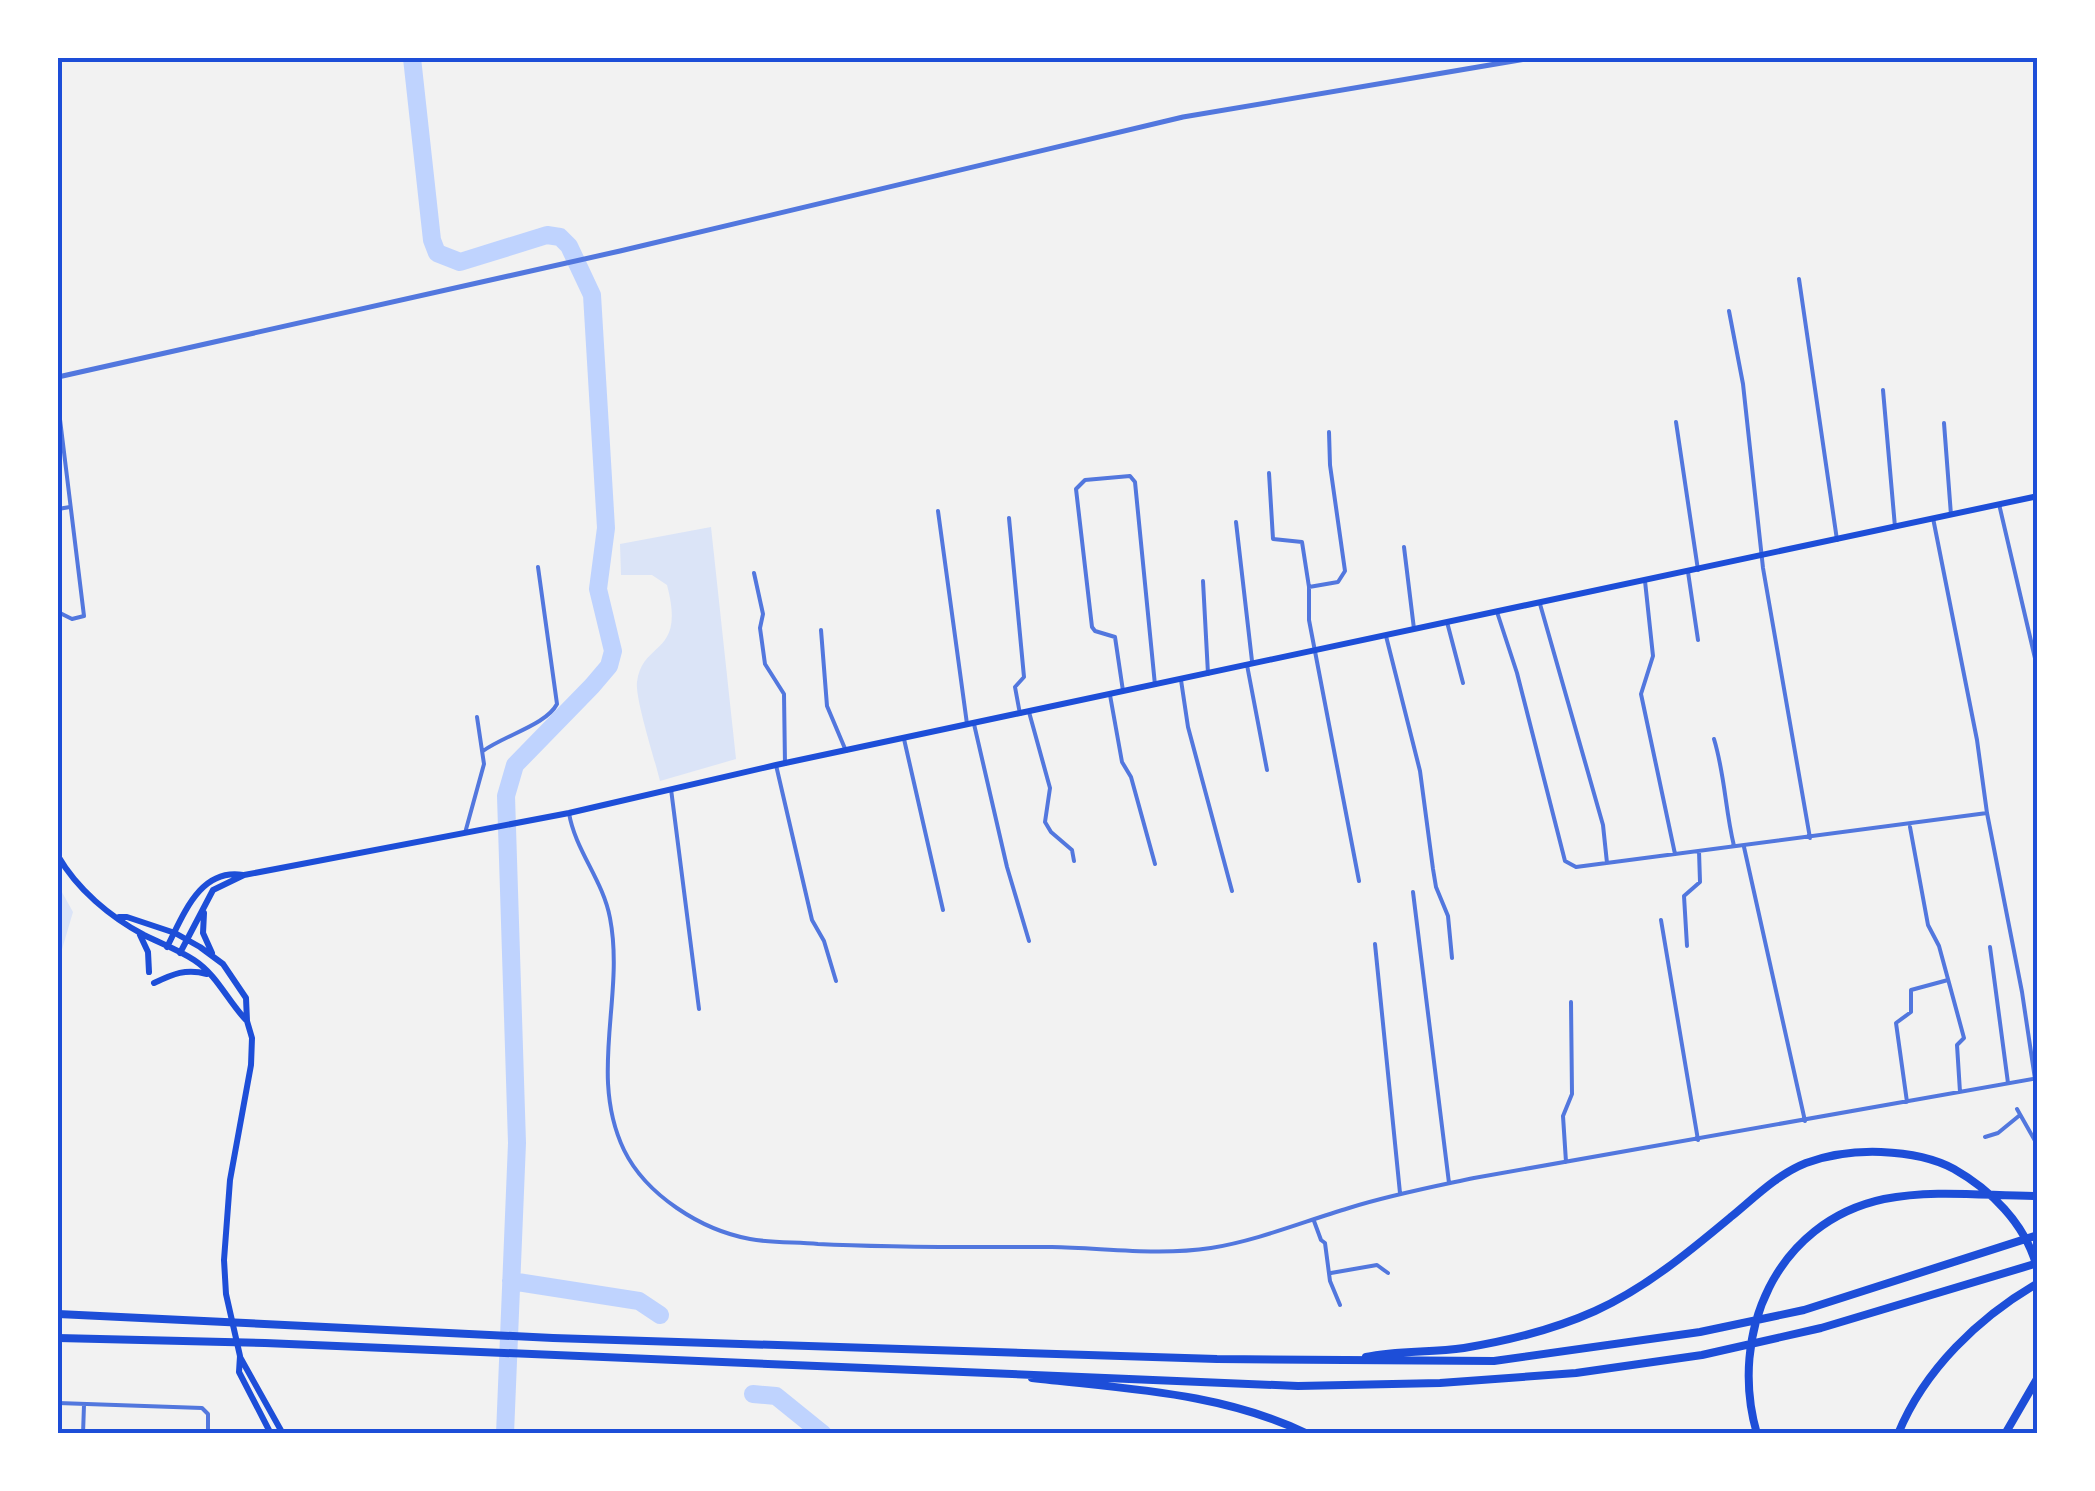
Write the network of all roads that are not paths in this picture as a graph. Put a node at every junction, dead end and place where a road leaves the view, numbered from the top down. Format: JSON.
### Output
{"nodes":[{"id":1,"x":1531,"y":58,"type":"edge"},
{"id":2,"x":1799,"y":279,"type":"dead end"},
{"id":3,"x":1728,"y":311,"type":"dead end"},
{"id":4,"x":59,"y":378,"type":"edge"},
{"id":5,"x":1883,"y":390,"type":"dead end"},
{"id":6,"x":58,"y":403,"type":"edge"},
{"id":7,"x":1676,"y":422,"type":"dead end"},
{"id":8,"x":1944,"y":423,"type":"dead end"},
{"id":9,"x":1329,"y":432,"type":"dead end"},
{"id":10,"x":1269,"y":473,"type":"dead end"},
{"id":11,"x":2038,"y":496,"type":"edge"},
{"id":12,"x":1999,"y":504,"type":"junction"},
{"id":13,"x":70,"y":507,"type":"junction"},
{"id":14,"x":58,"y":509,"type":"edge"},
{"id":15,"x":938,"y":511,"type":"dead end"},
{"id":16,"x":1950,"y":514,"type":"junction"},
{"id":17,"x":1009,"y":518,"type":"dead end"},
{"id":18,"x":1933,"y":518,"type":"junction"},
{"id":19,"x":1236,"y":522,"type":"dead end"},
{"id":20,"x":1895,"y":527,"type":"junction"},
{"id":21,"x":1837,"y":540,"type":"junction"},
{"id":22,"x":1404,"y":547,"type":"dead end"},
{"id":23,"x":1764,"y":556,"type":"junction"},
{"id":24,"x":538,"y":567,"type":"dead end"},
{"id":25,"x":1698,"y":570,"type":"junction"},
{"id":26,"x":1688,"y":572,"type":"junction"},
{"id":27,"x":754,"y":573,"type":"dead end"},
{"id":28,"x":1645,"y":581,"type":"junction"},
{"id":29,"x":1203,"y":582,"type":"dead end"},
{"id":30,"x":1309,"y":587,"type":"junction"},
{"id":31,"x":1540,"y":604,"type":"junction"},
{"id":32,"x":58,"y":612,"type":"edge"},
{"id":33,"x":1497,"y":612,"type":"junction"},
{"id":34,"x":1448,"y":622,"type":"junction"},
{"id":35,"x":1414,"y":629,"type":"junction"},
{"id":36,"x":821,"y":630,"type":"dead end"},
{"id":37,"x":1386,"y":636,"type":"junction"},
{"id":38,"x":1698,"y":640,"type":"dead end"},
{"id":39,"x":1315,"y":651,"type":"junction"},
{"id":40,"x":1250,"y":665,"type":"junction"},
{"id":41,"x":2038,"y":672,"type":"edge"},
{"id":42,"x":1208,"y":674,"type":"junction"},
{"id":43,"x":1182,"y":680,"type":"junction"},
{"id":44,"x":1463,"y":683,"type":"dead end"},
{"id":45,"x":1155,"y":685,"type":"junction"},
{"id":46,"x":1123,"y":692,"type":"junction"},
{"id":47,"x":1110,"y":695,"type":"junction"},
{"id":48,"x":1029,"y":712,"type":"junction"},
{"id":49,"x":1020,"y":714,"type":"junction"},
{"id":50,"x":478,"y":717,"type":"dead end"},
{"id":51,"x":970,"y":725,"type":"junction"},
{"id":52,"x":904,"y":739,"type":"junction"},
{"id":53,"x":1714,"y":739,"type":"dead end"},
{"id":54,"x":483,"y":751,"type":"junction"},
{"id":55,"x":846,"y":751,"type":"junction"},
{"id":56,"x":781,"y":764,"type":"junction"},
{"id":57,"x":1268,"y":770,"type":"dead end"},
{"id":58,"x":671,"y":789,"type":"junction"},
{"id":59,"x":569,"y":813,"type":"junction"},
{"id":60,"x":1987,"y":814,"type":"junction"},
{"id":61,"x":1909,"y":825,"type":"junction"},
{"id":62,"x":464,"y":832,"type":"junction"},
{"id":63,"x":1810,"y":838,"type":"junction"},
{"id":64,"x":1734,"y":848,"type":"junction"},
{"id":65,"x":1744,"y":848,"type":"junction"},
{"id":66,"x":1699,"y":851,"type":"junction"},
{"id":67,"x":1675,"y":854,"type":"junction"},
{"id":68,"x":58,"y":856,"type":"edge"},
{"id":69,"x":1074,"y":860,"type":"dead end"},
{"id":70,"x":1608,"y":862,"type":"junction"},
{"id":71,"x":1155,"y":864,"type":"dead end"},
{"id":72,"x":244,"y":875,"type":"junction"},
{"id":73,"x":1359,"y":881,"type":"dead end"},
{"id":74,"x":1232,"y":891,"type":"dead end"},
{"id":75,"x":1413,"y":892,"type":"dead end"},
{"id":76,"x":208,"y":897,"type":"junction"},
{"id":77,"x":942,"y":910,"type":"dead end"},
{"id":78,"x":119,"y":917,"type":"junction"},
{"id":79,"x":1661,"y":920,"type":"dead end"},
{"id":80,"x":139,"y":932,"type":"junction"},
{"id":81,"x":175,"y":932,"type":"junction"},
{"id":82,"x":188,"y":939,"type":"junction"},
{"id":83,"x":1029,"y":941,"type":"dead end"},
{"id":84,"x":1376,"y":944,"type":"dead end"},
{"id":85,"x":1687,"y":946,"type":"dead end"},
{"id":86,"x":167,"y":947,"type":"junction"},
{"id":87,"x":1990,"y":947,"type":"dead end"},
{"id":88,"x":180,"y":952,"type":"junction"},
{"id":89,"x":215,"y":957,"type":"junction"},
{"id":90,"x":1452,"y":958,"type":"dead end"},
{"id":91,"x":149,"y":972,"type":"dead end"},
{"id":92,"x":213,"y":976,"type":"junction"},
{"id":93,"x":1948,"y":980,"type":"junction"},
{"id":94,"x":836,"y":981,"type":"dead end"},
{"id":95,"x":154,"y":983,"type":"dead end"},
{"id":96,"x":1570,"y":1002,"type":"dead end"},
{"id":97,"x":699,"y":1008,"type":"dead end"},
{"id":98,"x":246,"y":1020,"type":"junction"},
{"id":99,"x":2036,"y":1078,"type":"edge"},
{"id":100,"x":2008,"y":1083,"type":"junction"},
{"id":101,"x":1960,"y":1092,"type":"junction"},
{"id":102,"x":1907,"y":1102,"type":"junction"},
{"id":103,"x":1805,"y":1121,"type":"junction"},
{"id":104,"x":1985,"y":1137,"type":"dead end"},
{"id":105,"x":1698,"y":1140,"type":"junction"},
{"id":106,"x":2038,"y":1146,"type":"edge"},
{"id":107,"x":1566,"y":1162,"type":"junction"},
{"id":108,"x":1449,"y":1184,"type":"junction"},
{"id":109,"x":1400,"y":1193,"type":"junction"},
{"id":110,"x":2038,"y":1196,"type":"edge"},
{"id":111,"x":1314,"y":1221,"type":"junction"},
{"id":112,"x":2038,"y":1235,"type":"edge"},
{"id":113,"x":2038,"y":1266,"type":"edge"},
{"id":114,"x":1330,"y":1273,"type":"junction"},
{"id":115,"x":1388,"y":1273,"type":"dead end"},
{"id":116,"x":2038,"y":1284,"type":"edge"},
{"id":117,"x":1340,"y":1306,"type":"dead end"},
{"id":118,"x":58,"y":1314,"type":"edge"},
{"id":119,"x":58,"y":1338,"type":"edge"},
{"id":120,"x":240,"y":1356,"type":"junction"},
{"id":121,"x":1352,"y":1360,"type":"junction"},
{"id":122,"x":972,"y":1371,"type":"junction"},
{"id":123,"x":2038,"y":1378,"type":"edge"},
{"id":124,"x":58,"y":1403,"type":"edge"},
{"id":125,"x":84,"y":1405,"type":"junction"},
{"id":126,"x":1756,"y":1432,"type":"edge"},
{"id":127,"x":83,"y":1434,"type":"edge"},
{"id":128,"x":208,"y":1434,"type":"edge"},
{"id":129,"x":271,"y":1434,"type":"edge"},
{"id":130,"x":284,"y":1434,"type":"edge"},
{"id":131,"x":1308,"y":1434,"type":"edge"},
{"id":132,"x":1898,"y":1434,"type":"edge"},
{"id":133,"x":2005,"y":1434,"type":"edge"}],
"edges":[{"from":1,"to":4,"type":"street"},
{"from":2,"to":21,"type":"street"},
{"from":3,"to":23,"type":"street"},
{"from":5,"to":20,"type":"street"},
{"from":6,"to":13,"type":"street"},
{"from":7,"to":25,"type":"street"},
{"from":8,"to":16,"type":"street"},
{"from":9,"to":30,"type":"street"},
{"from":10,"to":30,"type":"street"},
{"from":11,"to":12,"type":"main road"},
{"from":12,"to":16,"type":"main road"},
{"from":12,"to":41,"type":"street"},
{"from":13,"to":14,"type":"street"},
{"from":13,"to":32,"type":"street"},
{"from":15,"to":51,"type":"street"},
{"from":16,"to":18,"type":"main road"},
{"from":17,"to":49,"type":"street"},
{"from":18,"to":20,"type":"main road"},
{"from":18,"to":60,"type":"street"},
{"from":19,"to":40,"type":"street"},
{"from":20,"to":21,"type":"main road"},
{"from":21,"to":23,"type":"main road"},
{"from":22,"to":35,"type":"street"},
{"from":23,"to":25,"type":"main road"},
{"from":23,"to":63,"type":"street"},
{"from":24,"to":54,"type":"street"},
{"from":25,"to":26,"type":"main road"},
{"from":26,"to":28,"type":"main road"},
{"from":26,"to":38,"type":"street"},
{"from":27,"to":56,"type":"street"},
{"from":28,"to":31,"type":"main road"},
{"from":28,"to":67,"type":"street"},
{"from":29,"to":42,"type":"street"},
{"from":30,"to":39,"type":"street"},
{"from":31,"to":33,"type":"main road"},
{"from":31,"to":70,"type":"street"},
{"from":33,"to":34,"type":"main road"},
{"from":33,"to":70,"type":"street"},
{"from":34,"to":35,"type":"main road"},
{"from":34,"to":44,"type":"street"},
{"from":35,"to":37,"type":"main road"},
{"from":36,"to":55,"type":"street"},
{"from":37,"to":39,"type":"main road"},
{"from":37,"to":90,"type":"street"},
{"from":39,"to":40,"type":"main road"},
{"from":39,"to":73,"type":"street"},
{"from":40,"to":42,"type":"main road"},
{"from":40,"to":57,"type":"street"},
{"from":42,"to":43,"type":"main road"},
{"from":43,"to":45,"type":"main road"},
{"from":43,"to":74,"type":"street"},
{"from":45,"to":46,"type":"main road"},
{"from":45,"to":46,"type":"street"},
{"from":46,"to":47,"type":"main road"},
{"from":47,"to":48,"type":"main road"},
{"from":47,"to":71,"type":"street"},
{"from":48,"to":49,"type":"main road"},
{"from":48,"to":69,"type":"street"},
{"from":49,"to":51,"type":"main road"},
{"from":50,"to":54,"type":"street"},
{"from":51,"to":52,"type":"main road"},
{"from":51,"to":83,"type":"street"},
{"from":52,"to":55,"type":"main road"},
{"from":52,"to":77,"type":"street"},
{"from":53,"to":64,"type":"street"},
{"from":54,"to":62,"type":"street"},
{"from":55,"to":56,"type":"main road"},
{"from":56,"to":58,"type":"main road"},
{"from":56,"to":94,"type":"street"},
{"from":58,"to":59,"type":"main road"},
{"from":58,"to":97,"type":"street"},
{"from":59,"to":62,"type":"main road"},
{"from":59,"to":111,"type":"street"},
{"from":60,"to":61,"type":"street"},
{"from":60,"to":99,"type":"street"},
{"from":61,"to":63,"type":"street"},
{"from":61,"to":93,"type":"street"},
{"from":62,"to":72,"type":"main road"},
{"from":63,"to":65,"type":"street"},
{"from":64,"to":65,"type":"street"},
{"from":64,"to":66,"type":"street"},
{"from":65,"to":103,"type":"street"},
{"from":66,"to":67,"type":"street"},
{"from":66,"to":85,"type":"street"},
{"from":67,"to":70,"type":"street"},
{"from":68,"to":78,"type":"main road"},
{"from":72,"to":76,"type":"main road"},
{"from":72,"to":81,"type":"main road"},
{"from":75,"to":108,"type":"street"},
{"from":76,"to":82,"type":"main road"},
{"from":76,"to":89,"type":"main road"},
{"from":78,"to":80,"type":"main road"},
{"from":78,"to":81,"type":"main road"},
{"from":79,"to":105,"type":"street"},
{"from":80,"to":86,"type":"main road"},
{"from":80,"to":91,"type":"main road"},
{"from":81,"to":82,"type":"main road"},
{"from":81,"to":86,"type":"main road"},
{"from":82,"to":88,"type":"main road"},
{"from":82,"to":89,"type":"main road"},
{"from":84,"to":109,"type":"street"},
{"from":86,"to":88,"type":"main road"},
{"from":87,"to":100,"type":"street"},
{"from":88,"to":92,"type":"main road"},
{"from":89,"to":98,"type":"main road"},
{"from":92,"to":95,"type":"main road"},
{"from":92,"to":98,"type":"main road"},
{"from":93,"to":101,"type":"street"},
{"from":93,"to":102,"type":"street"},
{"from":96,"to":107,"type":"street"},
{"from":98,"to":120,"type":"main road"},
{"from":99,"to":100,"type":"street"},
{"from":100,"to":101,"type":"street"},
{"from":101,"to":102,"type":"street"},
{"from":102,"to":103,"type":"street"},
{"from":103,"to":105,"type":"street"},
{"from":104,"to":106,"type":"street"},
{"from":105,"to":107,"type":"street"},
{"from":107,"to":108,"type":"street"},
{"from":108,"to":109,"type":"street"},
{"from":109,"to":111,"type":"street"},
{"from":110,"to":126,"type":"highway"},
{"from":111,"to":114,"type":"street"},
{"from":112,"to":121,"type":"highway"},
{"from":113,"to":121,"type":"highway"},
{"from":113,"to":122,"type":"highway"},
{"from":114,"to":115,"type":"street"},
{"from":114,"to":117,"type":"street"},
{"from":116,"to":132,"type":"highway"},
{"from":118,"to":121,"type":"highway"},
{"from":119,"to":122,"type":"highway"},
{"from":120,"to":129,"type":"main road"},
{"from":120,"to":130,"type":"main road"},
{"from":122,"to":131,"type":"highway"},
{"from":123,"to":133,"type":"highway"},
{"from":124,"to":125,"type":"street"},
{"from":125,"to":127,"type":"street"},
{"from":125,"to":128,"type":"street"}]}
